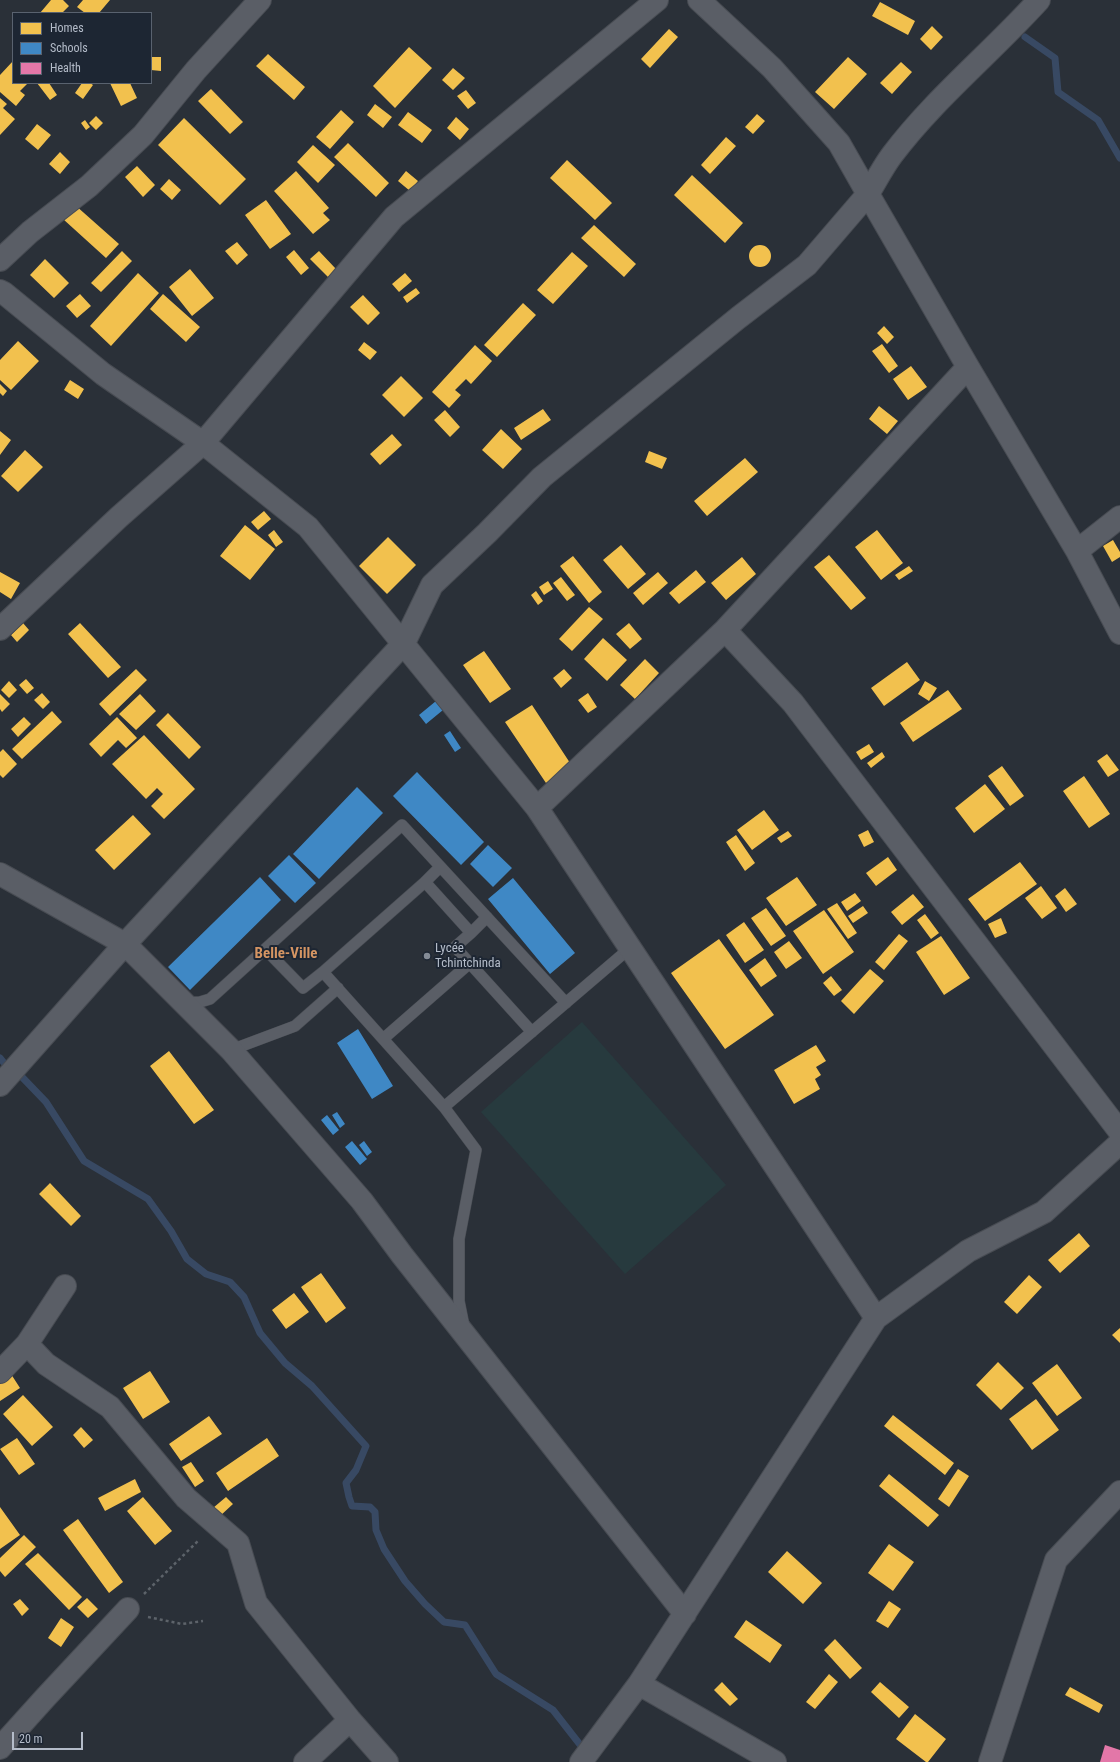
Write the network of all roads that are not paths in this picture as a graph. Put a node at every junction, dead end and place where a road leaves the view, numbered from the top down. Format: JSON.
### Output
{"nodes":[{"id":1,"x":260,"y":0,"type":"edge"},
{"id":2,"x":657,"y":0,"type":"edge"},
{"id":3,"x":699,"y":0,"type":"edge"},
{"id":4,"x":1038,"y":0,"type":"edge"},
{"id":5,"x":868,"y":194,"type":"junction"},
{"id":6,"x":0,"y":260,"type":"edge"},
{"id":7,"x":0,"y":291,"type":"edge"},
{"id":8,"x":968,"y":367,"type":"junction"},
{"id":9,"x":203,"y":443,"type":"junction"},
{"id":10,"x":1120,"y":517,"type":"edge"},
{"id":11,"x":1077,"y":551,"type":"junction"},
{"id":12,"x":0,"y":629,"type":"edge"},
{"id":13,"x":725,"y":630,"type":"junction"},
{"id":14,"x":1120,"y":633,"type":"edge"},
{"id":15,"x":404,"y":643,"type":"junction"},
{"id":16,"x":537,"y":808,"type":"junction"},
{"id":17,"x":440,"y":867,"type":"junction"},
{"id":18,"x":0,"y":874,"type":"edge"},
{"id":19,"x":425,"y":882,"type":"junction"},
{"id":20,"x":487,"y":917,"type":"junction"},
{"id":21,"x":471,"y":933,"type":"junction"},
{"id":22,"x":125,"y":944,"type":"junction"},
{"id":23,"x":630,"y":948,"type":"junction"},
{"id":24,"x":265,"y":949,"type":"junction"},
{"id":25,"x":470,"y":963,"type":"junction"},
{"id":26,"x":323,"y":972,"type":"junction"},
{"id":27,"x":338,"y":988,"type":"junction"},
{"id":28,"x":183,"y":1003,"type":"junction"},
{"id":29,"x":566,"y":1003,"type":"junction"},
{"id":30,"x":532,"y":1032,"type":"junction"},
{"id":31,"x":383,"y":1039,"type":"junction"},
{"id":32,"x":230,"y":1050,"type":"junction"},
{"id":33,"x":0,"y":1085,"type":"edge"},
{"id":34,"x":444,"y":1107,"type":"junction"},
{"id":35,"x":1120,"y":1132,"type":"edge"},
{"id":36,"x":1120,"y":1143,"type":"edge"},
{"id":37,"x":65,"y":1286,"type":"dead end"},
{"id":38,"x":876,"y":1318,"type":"junction"},
{"id":39,"x":466,"y":1336,"type":"junction"},
{"id":40,"x":27,"y":1344,"type":"junction"},
{"id":41,"x":0,"y":1372,"type":"edge"},
{"id":42,"x":1120,"y":1492,"type":"edge"},
{"id":43,"x":128,"y":1609,"type":"road end"},
{"id":44,"x":685,"y":1614,"type":"junction"},
{"id":45,"x":639,"y":1684,"type":"junction"},
{"id":46,"x":350,"y":1720,"type":"junction"},
{"id":47,"x":0,"y":1748,"type":"edge"},
{"id":48,"x":305,"y":1762,"type":"edge"},
{"id":49,"x":387,"y":1762,"type":"edge"},
{"id":50,"x":581,"y":1762,"type":"edge"},
{"id":51,"x":775,"y":1762,"type":"edge"},
{"id":52,"x":990,"y":1762,"type":"edge"}],
"edges":[{"from":1,"to":6,"type":"street"},
{"from":2,"to":9,"type":"street"},
{"from":3,"to":5,"type":"street"},
{"from":4,"to":5,"type":"street"},
{"from":5,"to":8,"type":"street"},
{"from":5,"to":15,"type":"street"},
{"from":7,"to":9,"type":"street"},
{"from":8,"to":11,"type":"street"},
{"from":8,"to":13,"type":"street"},
{"from":9,"to":12,"type":"street"},
{"from":9,"to":15,"type":"street"},
{"from":10,"to":11,"type":"street"},
{"from":11,"to":14,"type":"street"},
{"from":13,"to":16,"type":"street"},
{"from":13,"to":35,"type":"street"},
{"from":15,"to":16,"type":"street"},
{"from":15,"to":22,"type":"street"},
{"from":16,"to":23,"type":"street"},
{"from":17,"to":19,"type":"lane"},
{"from":17,"to":20,"type":"lane"},
{"from":17,"to":24,"type":"lane"},
{"from":18,"to":22,"type":"street"},
{"from":19,"to":21,"type":"lane"},
{"from":19,"to":26,"type":"lane"},
{"from":20,"to":21,"type":"lane"},
{"from":20,"to":29,"type":"lane"},
{"from":21,"to":25,"type":"lane"},
{"from":22,"to":28,"type":"street"},
{"from":22,"to":33,"type":"street"},
{"from":23,"to":29,"type":"lane"},
{"from":23,"to":38,"type":"street"},
{"from":24,"to":26,"type":"lane"},
{"from":24,"to":28,"type":"lane"},
{"from":25,"to":30,"type":"lane"},
{"from":25,"to":31,"type":"lane"},
{"from":26,"to":27,"type":"lane"},
{"from":27,"to":31,"type":"lane"},
{"from":27,"to":32,"type":"lane"},
{"from":28,"to":32,"type":"street"},
{"from":29,"to":30,"type":"lane"},
{"from":30,"to":34,"type":"lane"},
{"from":31,"to":34,"type":"lane"},
{"from":32,"to":39,"type":"street"},
{"from":34,"to":39,"type":"lane"},
{"from":36,"to":38,"type":"street"},
{"from":37,"to":40,"type":"street"},
{"from":38,"to":44,"type":"street"},
{"from":39,"to":44,"type":"street"},
{"from":40,"to":41,"type":"street"},
{"from":40,"to":46,"type":"street"},
{"from":42,"to":52,"type":"street"},
{"from":43,"to":47,"type":"street"},
{"from":44,"to":45,"type":"street"},
{"from":45,"to":50,"type":"street"},
{"from":45,"to":51,"type":"street"},
{"from":46,"to":48,"type":"street"},
{"from":46,"to":49,"type":"street"}]}
